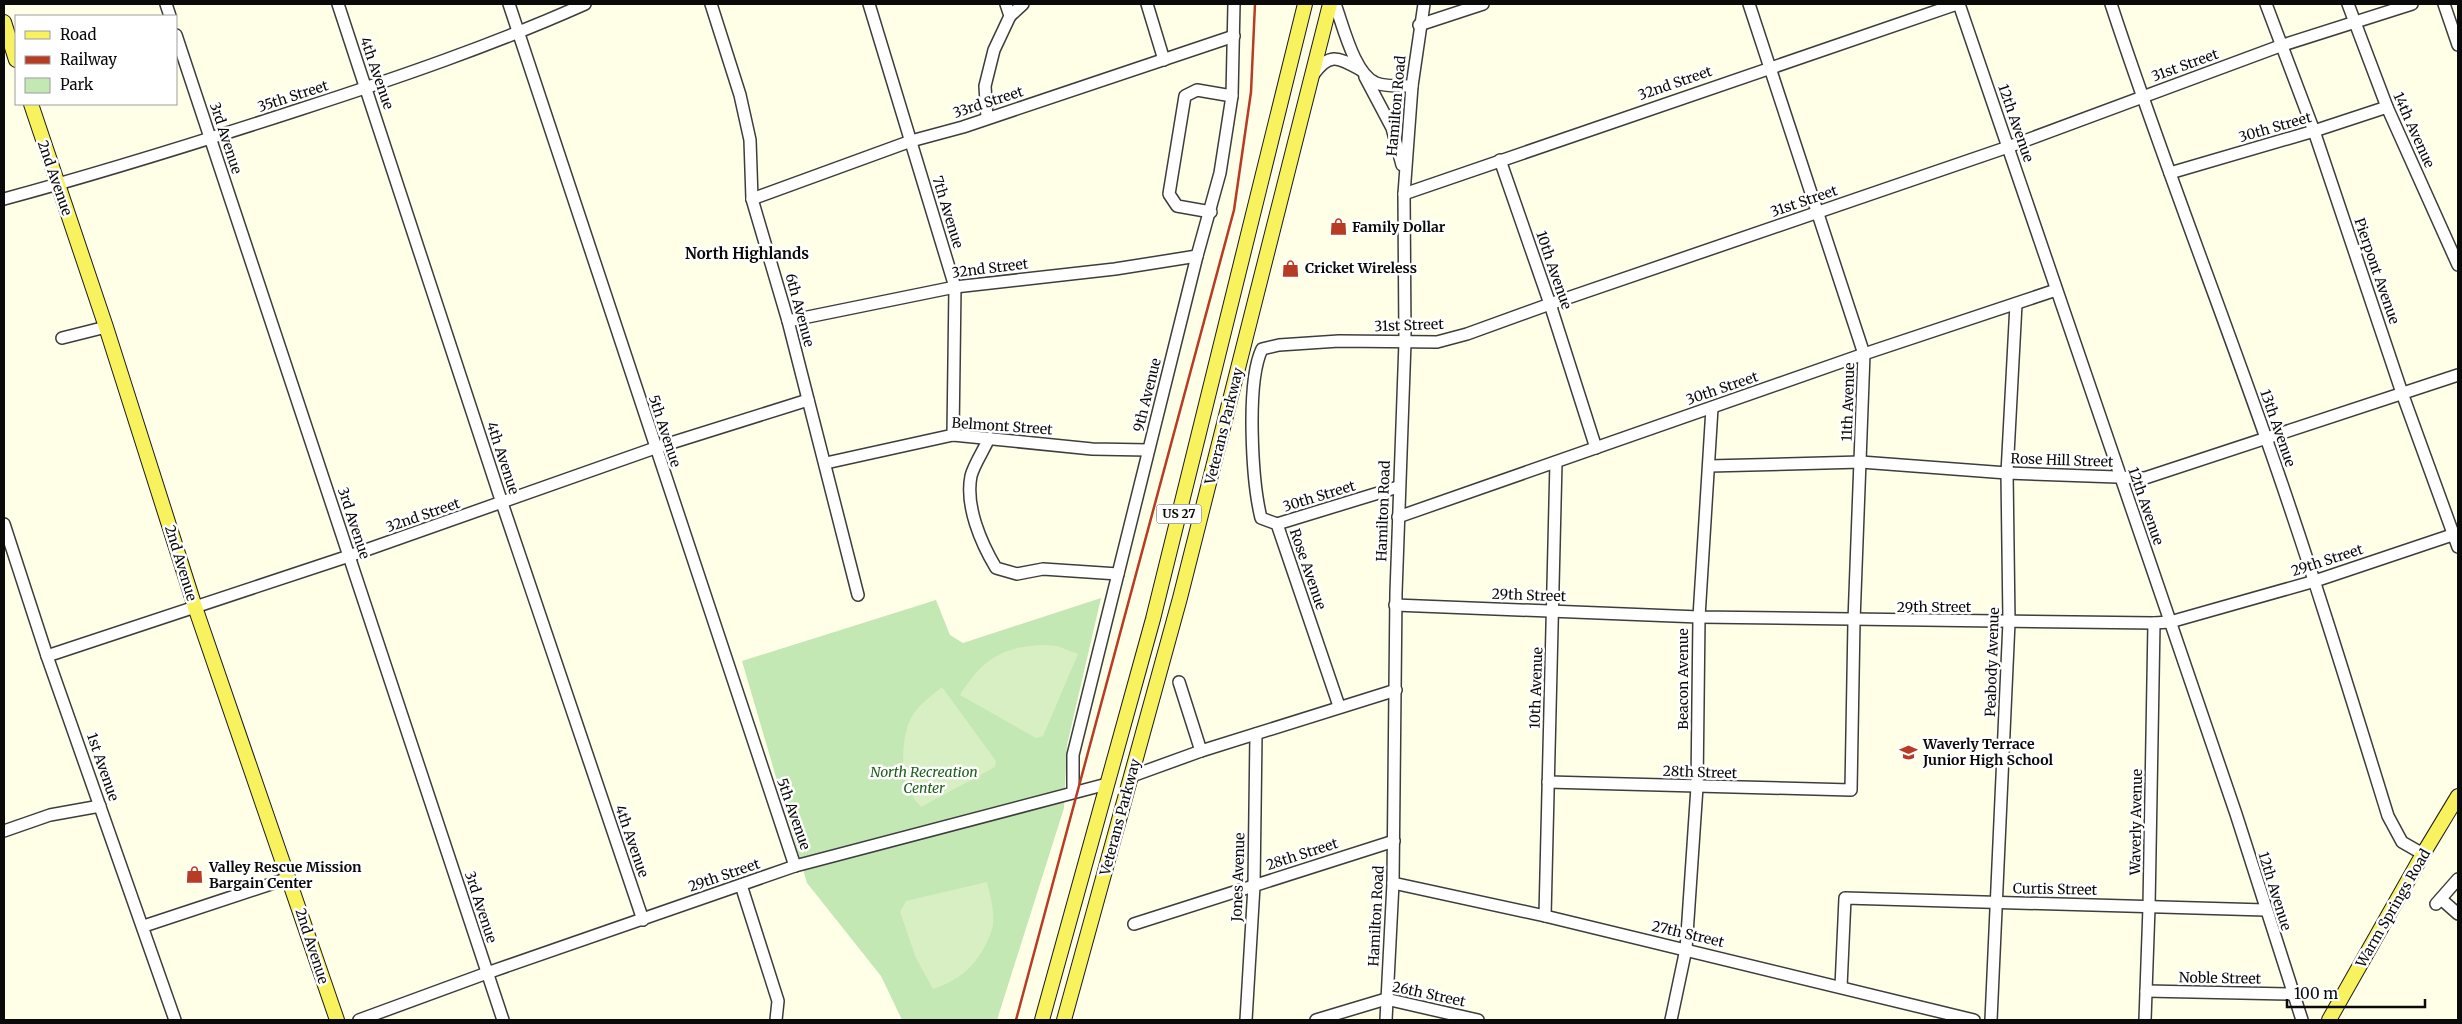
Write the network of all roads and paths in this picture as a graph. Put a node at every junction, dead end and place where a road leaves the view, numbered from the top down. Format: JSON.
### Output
{"nodes":[{"id":1,"x":338,"y":4,"type":"edge"},
{"id":2,"x":509,"y":4,"type":"edge"},
{"id":3,"x":585,"y":4,"type":"edge"},
{"id":4,"x":711,"y":4,"type":"edge"},
{"id":5,"x":869,"y":4,"type":"edge"},
{"id":6,"x":1006,"y":4,"type":"edge"},
{"id":7,"x":1023,"y":4,"type":"edge"},
{"id":8,"x":1147,"y":4,"type":"edge"},
{"id":9,"x":1234,"y":4,"type":"edge"},
{"id":10,"x":1305,"y":4,"type":"edge"},
{"id":11,"x":1330,"y":4,"type":"edge"},
{"id":12,"x":1335,"y":4,"type":"edge"},
{"id":13,"x":1424,"y":4,"type":"edge"},
{"id":14,"x":1483,"y":4,"type":"edge"},
{"id":15,"x":1749,"y":4,"type":"edge"},
{"id":16,"x":1958,"y":4,"type":"edge"},
{"id":17,"x":2111,"y":4,"type":"edge"},
{"id":18,"x":2266,"y":4,"type":"edge"},
{"id":19,"x":2348,"y":4,"type":"edge"},
{"id":20,"x":2412,"y":4,"type":"edge"},
{"id":21,"x":2444,"y":4,"type":"edge"},
{"id":22,"x":1010,"y":16,"type":"junction"},
{"id":23,"x":4,"y":22,"type":"edge"},
{"id":24,"x":2354,"y":22,"type":"junction"},
{"id":25,"x":1419,"y":26,"type":"junction"},
{"id":26,"x":520,"y":33,"type":"junction"},
{"id":27,"x":1234,"y":36,"type":"junction"},
{"id":28,"x":178,"y":40,"type":"edge"},
{"id":29,"x":2458,"y":44,"type":"edge"},
{"id":30,"x":2280,"y":46,"type":"junction"},
{"id":31,"x":15,"y":57,"type":"edge"},
{"id":32,"x":1164,"y":60,"type":"junction"},
{"id":33,"x":1771,"y":66,"type":"junction"},
{"id":34,"x":1362,"y":71,"type":"junction"},
{"id":35,"x":1312,"y":76,"type":"junction"},
{"id":36,"x":1412,"y":86,"type":"junction"},
{"id":37,"x":366,"y":88,"type":"junction"},
{"id":38,"x":1232,"y":96,"type":"junction"},
{"id":39,"x":2142,"y":97,"type":"junction"},
{"id":40,"x":31,"y":105,"type":"edge"},
{"id":41,"x":2387,"y":107,"type":"junction"},
{"id":42,"x":987,"y":118,"type":"junction"},
{"id":43,"x":2314,"y":131,"type":"junction"},
{"id":44,"x":211,"y":138,"type":"junction"},
{"id":45,"x":911,"y":141,"type":"junction"},
{"id":46,"x":2008,"y":147,"type":"junction"},
{"id":47,"x":1500,"y":160,"type":"junction"},
{"id":48,"x":2170,"y":172,"type":"junction"},
{"id":49,"x":1405,"y":176,"type":"junction"},
{"id":50,"x":57,"y":184,"type":"junction"},
{"id":51,"x":1404,"y":194,"type":"junction"},
{"id":52,"x":4,"y":199,"type":"edge"},
{"id":53,"x":752,"y":199,"type":"junction"},
{"id":54,"x":1211,"y":212,"type":"junction"},
{"id":55,"x":1817,"y":213,"type":"junction"},
{"id":56,"x":1197,"y":256,"type":"junction"},
{"id":57,"x":2458,"y":265,"type":"edge"},
{"id":58,"x":955,"y":287,"type":"junction"},
{"id":59,"x":2056,"y":290,"type":"junction"},
{"id":60,"x":1550,"y":304,"type":"junction"},
{"id":61,"x":2016,"y":304,"type":"junction"},
{"id":62,"x":788,"y":321,"type":"junction"},
{"id":63,"x":106,"y":327,"type":"junction"},
{"id":64,"x":62,"y":338,"type":"dead end"},
{"id":65,"x":1405,"y":342,"type":"junction"},
{"id":66,"x":1864,"y":354,"type":"junction"},
{"id":67,"x":2458,"y":375,"type":"edge"},
{"id":68,"x":2402,"y":393,"type":"junction"},
{"id":69,"x":808,"y":400,"type":"junction"},
{"id":70,"x":1712,"y":408,"type":"junction"},
{"id":71,"x":1252,"y":419,"type":"joint"},
{"id":72,"x":953,"y":435,"type":"junction"},
{"id":73,"x":989,"y":438,"type":"junction"},
{"id":74,"x":2266,"y":438,"type":"junction"},
{"id":75,"x":655,"y":448,"type":"junction"},
{"id":76,"x":1596,"y":448,"type":"junction"},
{"id":77,"x":1148,"y":450,"type":"junction"},
{"id":78,"x":1556,"y":462,"type":"junction"},
{"id":79,"x":1861,"y":462,"type":"junction"},
{"id":80,"x":826,"y":463,"type":"junction"},
{"id":81,"x":1709,"y":466,"type":"junction"},
{"id":82,"x":2007,"y":472,"type":"junction"},
{"id":83,"x":2120,"y":477,"type":"junction"},
{"id":84,"x":1398,"y":487,"type":"junction"},
{"id":85,"x":502,"y":503,"type":"junction"},
{"id":86,"x":1398,"y":516,"type":"junction"},
{"id":87,"x":4,"y":524,"type":"edge"},
{"id":88,"x":1277,"y":524,"type":"junction"},
{"id":89,"x":2456,"y":534,"type":"edge"},
{"id":90,"x":2458,"y":547,"type":"edge"},
{"id":91,"x":349,"y":556,"type":"junction"},
{"id":92,"x":1118,"y":574,"type":"junction"},
{"id":93,"x":2315,"y":581,"type":"junction"},
{"id":94,"x":858,"y":595,"type":"dead end"},
{"id":95,"x":1395,"y":605,"type":"junction"},
{"id":96,"x":194,"y":607,"type":"junction"},
{"id":97,"x":1553,"y":611,"type":"junction"},
{"id":98,"x":1698,"y":617,"type":"junction"},
{"id":99,"x":1854,"y":621,"type":"junction"},
{"id":100,"x":2009,"y":622,"type":"junction"},
{"id":101,"x":2170,"y":622,"type":"junction"},
{"id":102,"x":2154,"y":623,"type":"junction"},
{"id":103,"x":48,"y":656,"type":"junction"},
{"id":104,"x":1180,"y":682,"type":"dead end"},
{"id":105,"x":1396,"y":690,"type":"junction"},
{"id":106,"x":1339,"y":706,"type":"junction"},
{"id":107,"x":1256,"y":734,"type":"junction"},
{"id":108,"x":1202,"y":751,"type":"junction"},
{"id":109,"x":1132,"y":776,"type":"junction"},
{"id":110,"x":1548,"y":782,"type":"junction"},
{"id":111,"x":1107,"y":784,"type":"junction"},
{"id":112,"x":1697,"y":787,"type":"junction"},
{"id":113,"x":1851,"y":790,"type":"joint"},
{"id":114,"x":1073,"y":792,"type":"junction"},
{"id":115,"x":2458,"y":796,"type":"edge"},
{"id":116,"x":100,"y":806,"type":"junction"},
{"id":117,"x":4,"y":831,"type":"edge"},
{"id":118,"x":1394,"y":841,"type":"junction"},
{"id":119,"x":2423,"y":854,"type":"junction"},
{"id":120,"x":795,"y":866,"type":"junction"},
{"id":121,"x":289,"y":878,"type":"junction"},
{"id":122,"x":2458,"y":879,"type":"edge"},
{"id":123,"x":1393,"y":883,"type":"junction"},
{"id":124,"x":741,"y":885,"type":"junction"},
{"id":125,"x":1254,"y":886,"type":"junction"},
{"id":126,"x":1997,"y":903,"type":"junction"},
{"id":127,"x":2150,"y":907,"type":"junction"},
{"id":128,"x":2265,"y":910,"type":"junction"},
{"id":129,"x":2458,"y":914,"type":"edge"},
{"id":130,"x":1545,"y":916,"type":"junction"},
{"id":131,"x":643,"y":920,"type":"junction"},
{"id":132,"x":1134,"y":924,"type":"dead end"},
{"id":133,"x":144,"y":926,"type":"junction"},
{"id":134,"x":1686,"y":949,"type":"junction"},
{"id":135,"x":487,"y":973,"type":"junction"},
{"id":136,"x":1841,"y":986,"type":"junction"},
{"id":137,"x":2146,"y":991,"type":"junction"},
{"id":138,"x":2292,"y":994,"type":"junction"},
{"id":139,"x":1386,"y":999,"type":"junction"},
{"id":140,"x":175,"y":1020,"type":"edge"},
{"id":141,"x":337,"y":1020,"type":"edge"},
{"id":142,"x":359,"y":1020,"type":"edge"},
{"id":143,"x":502,"y":1020,"type":"edge"},
{"id":144,"x":776,"y":1020,"type":"edge"},
{"id":145,"x":1042,"y":1020,"type":"edge"},
{"id":146,"x":1064,"y":1020,"type":"edge"},
{"id":147,"x":1246,"y":1020,"type":"edge"},
{"id":148,"x":1316,"y":1020,"type":"edge"},
{"id":149,"x":1386,"y":1020,"type":"edge"},
{"id":150,"x":1478,"y":1020,"type":"edge"},
{"id":151,"x":1671,"y":1020,"type":"edge"},
{"id":152,"x":1974,"y":1020,"type":"edge"},
{"id":153,"x":1991,"y":1020,"type":"edge"},
{"id":154,"x":2145,"y":1020,"type":"edge"},
{"id":155,"x":2302,"y":1020,"type":"edge"},
{"id":156,"x":2329,"y":1020,"type":"edge"}],
"edges":[{"from":1,"to":37,"type":"street","name":"4th Avenue"},
{"from":2,"to":26,"type":"street","name":"5th Avenue"},
{"from":3,"to":26,"type":"street","name":"35th Street"},
{"from":4,"to":53,"type":"street","name":"6th Avenue"},
{"from":5,"to":45,"type":"street","name":"7th Avenue"},
{"from":6,"to":22,"type":"street"},
{"from":7,"to":22,"type":"street"},
{"from":8,"to":32,"type":"street"},
{"from":9,"to":27,"type":"street","name":"9th Avenue"},
{"from":10,"to":111,"type":"main road","name":"Veterans Parkway","number":"US 27"},
{"from":11,"to":35,"type":"main road","name":"Veterans Parkway","number":"US 27"},
{"from":12,"to":34,"type":"street"},
{"from":13,"to":25,"type":"street","name":"Hamilton Road"},
{"from":14,"to":25,"type":"street"},
{"from":15,"to":33,"type":"street","name":"11th Avenue"},
{"from":16,"to":33,"type":"street","name":"32nd Street"},
{"from":16,"to":46,"type":"street","name":"12th Avenue"},
{"from":17,"to":39,"type":"street","name":"13th Avenue"},
{"from":18,"to":30,"type":"street","name":"Pierpont Avenue"},
{"from":19,"to":24,"type":"street","name":"14th Avenue"},
{"from":20,"to":24,"type":"street","name":"31st Street"},
{"from":21,"to":29,"type":"street"},
{"from":22,"to":42,"type":"street"},
{"from":23,"to":31,"type":"main road"},
{"from":24,"to":30,"type":"street","name":"31st Street"},
{"from":24,"to":41,"type":"street","name":"14th Avenue"},
{"from":25,"to":36,"type":"street","name":"Hamilton Road"},
{"from":26,"to":37,"type":"street","name":"35th Street"},
{"from":26,"to":75,"type":"street","name":"5th Avenue"},
{"from":27,"to":32,"type":"street","name":"33rd Street"},
{"from":27,"to":38,"type":"street","name":"9th Avenue"},
{"from":28,"to":44,"type":"street","name":"3rd Avenue"},
{"from":30,"to":39,"type":"street","name":"31st Street"},
{"from":30,"to":43,"type":"street","name":"Pierpont Avenue"},
{"from":32,"to":42,"type":"street","name":"33rd Street"},
{"from":33,"to":47,"type":"street","name":"32nd Street"},
{"from":33,"to":55,"type":"street","name":"11th Avenue"},
{"from":34,"to":35,"type":"street"},
{"from":34,"to":36,"type":"street"},
{"from":34,"to":49,"type":"street"},
{"from":35,"to":109,"type":"main road","name":"Veterans Parkway","number":"US 27"},
{"from":36,"to":49,"type":"street","name":"Hamilton Road"},
{"from":37,"to":44,"type":"street","name":"35th Street"},
{"from":37,"to":85,"type":"street","name":"4th Avenue"},
{"from":38,"to":54,"type":"street","name":"9th Avenue"},
{"from":38,"to":54,"type":"street"},
{"from":39,"to":46,"type":"street","name":"31st Street"},
{"from":39,"to":48,"type":"street","name":"13th Avenue"},
{"from":40,"to":50,"type":"main road","name":"2nd Avenue"},
{"from":41,"to":43,"type":"street","name":"30th Street"},
{"from":41,"to":57,"type":"street","name":"14th Avenue"},
{"from":42,"to":45,"type":"street","name":"33rd Street"},
{"from":43,"to":48,"type":"street","name":"30th Street"},
{"from":43,"to":68,"type":"street","name":"Pierpont Avenue"},
{"from":44,"to":50,"type":"street","name":"35th Street"},
{"from":44,"to":91,"type":"street","name":"3rd Avenue"},
{"from":45,"to":53,"type":"street","name":"33rd Street"},
{"from":45,"to":58,"type":"street","name":"7th Avenue"},
{"from":46,"to":55,"type":"street","name":"31st Street"},
{"from":46,"to":59,"type":"street","name":"12th Avenue"},
{"from":47,"to":51,"type":"street","name":"32nd Street"},
{"from":47,"to":60,"type":"street","name":"10th Avenue"},
{"from":48,"to":74,"type":"street","name":"13th Avenue"},
{"from":49,"to":51,"type":"street","name":"Hamilton Road"},
{"from":50,"to":52,"type":"street","name":"35th Street"},
{"from":50,"to":63,"type":"main road","name":"2nd Avenue"},
{"from":51,"to":65,"type":"street","name":"Hamilton Road"},
{"from":53,"to":62,"type":"street","name":"6th Avenue"},
{"from":54,"to":56,"type":"street","name":"9th Avenue"},
{"from":55,"to":60,"type":"street","name":"31st Street"},
{"from":55,"to":66,"type":"street","name":"11th Avenue"},
{"from":56,"to":58,"type":"street","name":"32nd Street"},
{"from":56,"to":77,"type":"street","name":"9th Avenue"},
{"from":58,"to":62,"type":"street","name":"32nd Street"},
{"from":58,"to":72,"type":"street","name":"7th Avenue"},
{"from":59,"to":61,"type":"street","name":"30th Street"},
{"from":59,"to":83,"type":"street","name":"12th Avenue"},
{"from":60,"to":65,"type":"street","name":"31st Street"},
{"from":60,"to":76,"type":"street","name":"10th Avenue"},
{"from":61,"to":66,"type":"street","name":"30th Street"},
{"from":61,"to":82,"type":"street","name":"Peabody Avenue"},
{"from":62,"to":69,"type":"street","name":"6th Avenue"},
{"from":63,"to":64,"type":"street"},
{"from":63,"to":96,"type":"main road","name":"2nd Avenue"},
{"from":65,"to":71,"type":"street","name":"31st Street"},
{"from":65,"to":84,"type":"street","name":"Hamilton Road"},
{"from":66,"to":70,"type":"street","name":"30th Street"},
{"from":66,"to":79,"type":"street","name":"11th Avenue"},
{"from":67,"to":68,"type":"street","name":"Rose Hill Street"},
{"from":68,"to":74,"type":"street","name":"Rose Hill Street"},
{"from":68,"to":89,"type":"street","name":"Pierpont Avenue"},
{"from":69,"to":75,"type":"street","name":"32nd Street"},
{"from":69,"to":80,"type":"street","name":"6th Avenue"},
{"from":70,"to":76,"type":"street","name":"30th Street"},
{"from":70,"to":81,"type":"street","name":"Beacon Avenue"},
{"from":71,"to":88,"type":"street","name":"Rose Avenue"},
{"from":72,"to":73,"type":"street","name":"Belmont Street"},
{"from":72,"to":80,"type":"street","name":"Belmont Street"},
{"from":73,"to":77,"type":"street","name":"Belmont Street"},
{"from":73,"to":92,"type":"street"},
{"from":74,"to":83,"type":"street","name":"Rose Hill Street"},
{"from":74,"to":93,"type":"street","name":"13th Avenue"},
{"from":75,"to":85,"type":"street","name":"32nd Street"},
{"from":75,"to":120,"type":"street","name":"5th Avenue"},
{"from":76,"to":78,"type":"street","name":"30th Street"},
{"from":77,"to":92,"type":"street","name":"9th Avenue"},
{"from":78,"to":86,"type":"street","name":"30th Street"},
{"from":78,"to":97,"type":"street","name":"10th Avenue"},
{"from":79,"to":81,"type":"street","name":"Rose Hill Street"},
{"from":79,"to":82,"type":"street","name":"Rose Hill Street"},
{"from":79,"to":99,"type":"street","name":"11th Avenue"},
{"from":80,"to":94,"type":"street","name":"6th Avenue"},
{"from":81,"to":98,"type":"street","name":"Beacon Avenue"},
{"from":82,"to":83,"type":"street","name":"Rose Hill Street"},
{"from":82,"to":100,"type":"street","name":"Peabody Avenue"},
{"from":83,"to":101,"type":"street","name":"12th Avenue"},
{"from":84,"to":86,"type":"street","name":"Hamilton Road"},
{"from":84,"to":88,"type":"street","name":"30th Street"},
{"from":85,"to":91,"type":"street","name":"32nd Street"},
{"from":85,"to":131,"type":"street","name":"4th Avenue"},
{"from":86,"to":95,"type":"street","name":"Hamilton Road"},
{"from":87,"to":103,"type":"street","name":"1st Avenue"},
{"from":88,"to":106,"type":"street","name":"Rose Avenue"},
{"from":89,"to":90,"type":"street","name":"Pierpont Avenue"},
{"from":89,"to":93,"type":"street","name":"29th Street"},
{"from":91,"to":96,"type":"street","name":"32nd Street"},
{"from":91,"to":135,"type":"street","name":"3rd Avenue"},
{"from":92,"to":114,"type":"street","name":"9th Avenue"},
{"from":93,"to":101,"type":"street","name":"29th Street"},
{"from":93,"to":119,"type":"street","name":"13th Avenue"},
{"from":95,"to":97,"type":"street","name":"29th Street"},
{"from":95,"to":105,"type":"street","name":"Hamilton Road"},
{"from":96,"to":103,"type":"street","name":"32nd Street"},
{"from":96,"to":121,"type":"main road","name":"2nd Avenue"},
{"from":97,"to":98,"type":"street","name":"29th Street"},
{"from":97,"to":110,"type":"street","name":"10th Avenue"},
{"from":98,"to":99,"type":"street","name":"29th Street"},
{"from":98,"to":112,"type":"street","name":"Beacon Avenue"},
{"from":99,"to":100,"type":"street","name":"29th Street"},
{"from":99,"to":113,"type":"street","name":"11th Avenue"},
{"from":100,"to":102,"type":"street","name":"29th Street"},
{"from":100,"to":126,"type":"street","name":"Peabody Avenue"},
{"from":101,"to":102,"type":"street","name":"29th Street"},
{"from":101,"to":128,"type":"street","name":"12th Avenue"},
{"from":102,"to":127,"type":"street","name":"Waverly Avenue"},
{"from":103,"to":116,"type":"street","name":"1st Avenue"},
{"from":104,"to":108,"type":"street"},
{"from":105,"to":106,"type":"street"},
{"from":105,"to":118,"type":"street","name":"Hamilton Road"},
{"from":106,"to":107,"type":"street"},
{"from":107,"to":108,"type":"street"},
{"from":107,"to":125,"type":"street","name":"Jones Avenue"},
{"from":108,"to":109,"type":"street"},
{"from":109,"to":146,"type":"main road","name":"Veterans Parkway","number":"US 27"},
{"from":110,"to":112,"type":"street","name":"28th Street"},
{"from":110,"to":130,"type":"street","name":"10th Avenue"},
{"from":111,"to":114,"type":"street","name":"29th Street"},
{"from":111,"to":145,"type":"main road","name":"Veterans Parkway","number":"US 27"},
{"from":112,"to":113,"type":"street","name":"28th Street"},
{"from":112,"to":134,"type":"street","name":"Beacon Avenue"},
{"from":114,"to":120,"type":"street","name":"29th Street"},
{"from":115,"to":119,"type":"main road","name":"Warm Springs Road"},
{"from":116,"to":117,"type":"street"},
{"from":116,"to":133,"type":"street","name":"1st Avenue"},
{"from":118,"to":123,"type":"street","name":"Hamilton Road"},
{"from":118,"to":125,"type":"street","name":"28th Street"},
{"from":119,"to":156,"type":"main road","name":"Warm Springs Road"},
{"from":120,"to":124,"type":"street","name":"29th Street"},
{"from":121,"to":133,"type":"street"},
{"from":121,"to":141,"type":"main road","name":"2nd Avenue"},
{"from":122,"to":129,"type":"street"},
{"from":123,"to":130,"type":"street","name":"27th Street"},
{"from":123,"to":139,"type":"street","name":"Hamilton Road"},
{"from":124,"to":131,"type":"street","name":"29th Street"},
{"from":124,"to":144,"type":"street"},
{"from":125,"to":132,"type":"street","name":"28th Street"},
{"from":125,"to":147,"type":"street","name":"Jones Avenue"},
{"from":126,"to":127,"type":"street","name":"Curtis Street"},
{"from":126,"to":136,"type":"street","name":"Curtis Street"},
{"from":126,"to":153,"type":"street","name":"Peabody Avenue"},
{"from":127,"to":128,"type":"street","name":"Curtis Street"},
{"from":127,"to":137,"type":"street","name":"Waverly Avenue"},
{"from":128,"to":138,"type":"street","name":"12th Avenue"},
{"from":130,"to":134,"type":"street","name":"27th Street"},
{"from":131,"to":135,"type":"street","name":"29th Street"},
{"from":133,"to":140,"type":"street","name":"1st Avenue"},
{"from":134,"to":136,"type":"street","name":"27th Street"},
{"from":134,"to":151,"type":"street","name":"Beacon Avenue"},
{"from":135,"to":142,"type":"street","name":"29th Street"},
{"from":135,"to":143,"type":"street","name":"3rd Avenue"},
{"from":136,"to":152,"type":"street","name":"27th Street"},
{"from":137,"to":138,"type":"street","name":"Noble Street"},
{"from":137,"to":154,"type":"street","name":"Waverly Avenue"},
{"from":138,"to":155,"type":"street","name":"12th Avenue"},
{"from":139,"to":148,"type":"street","name":"26th Street"},
{"from":139,"to":149,"type":"street","name":"Hamilton Road"},
{"from":139,"to":150,"type":"street","name":"26th Street"}]}
